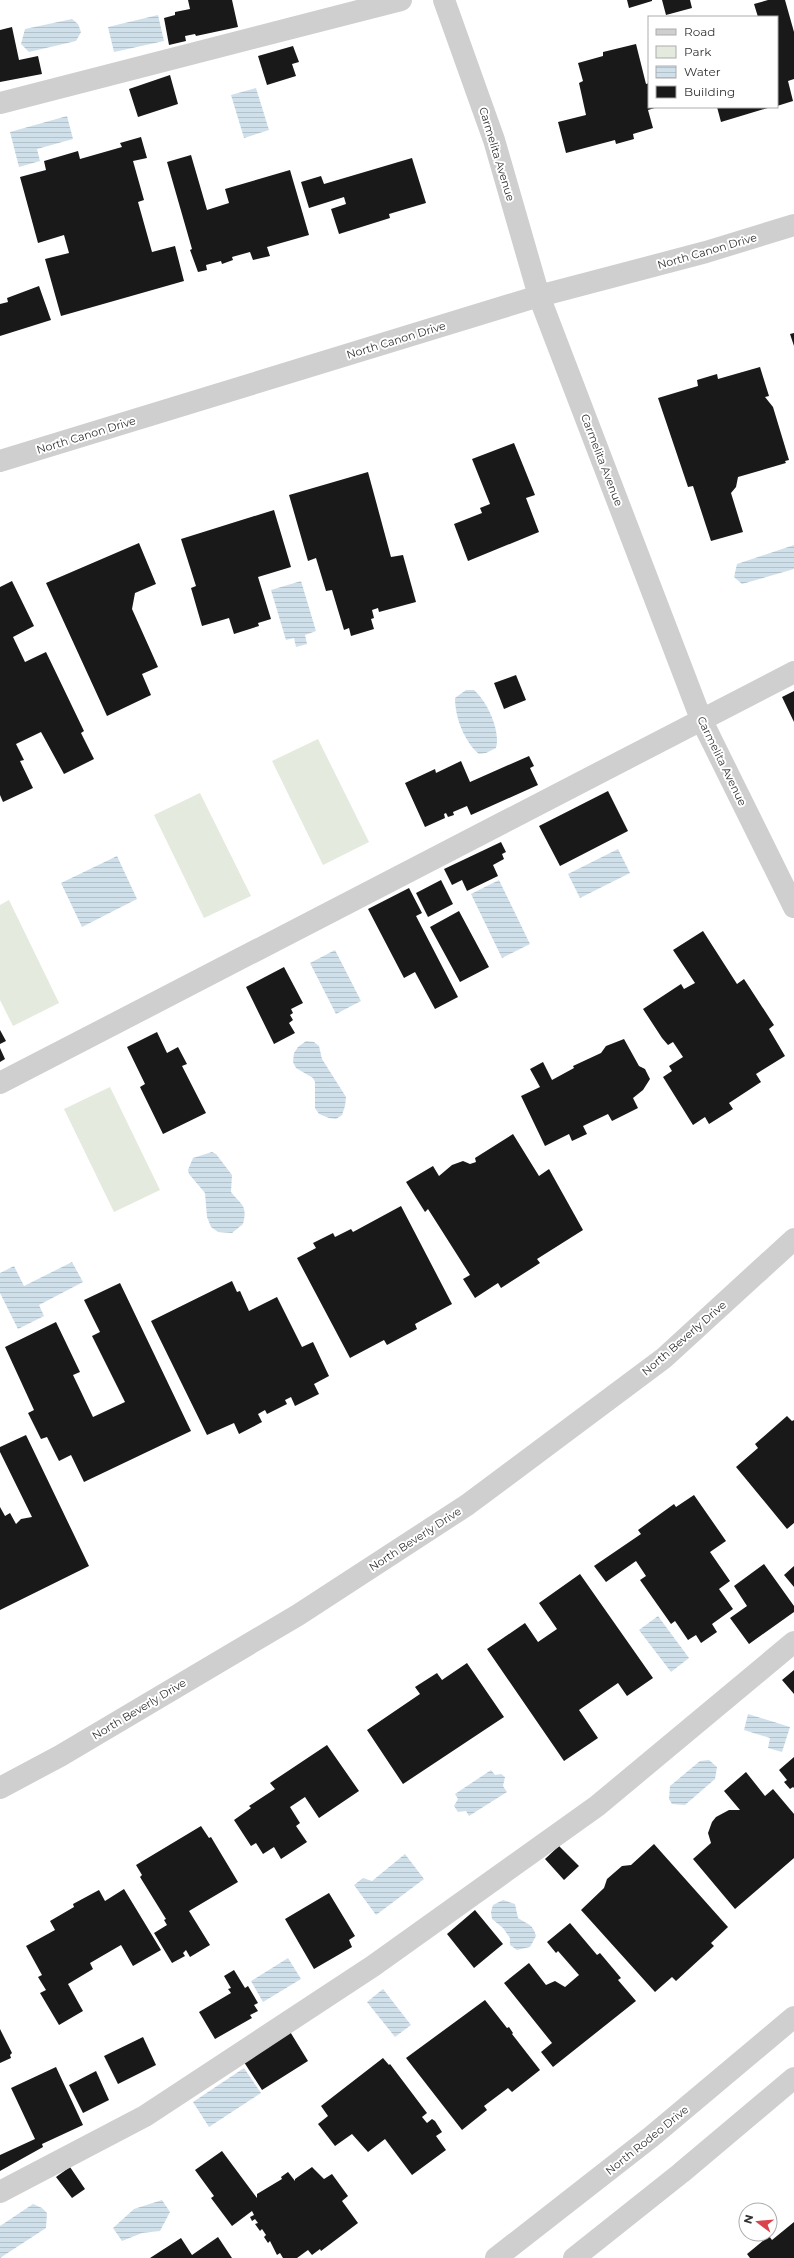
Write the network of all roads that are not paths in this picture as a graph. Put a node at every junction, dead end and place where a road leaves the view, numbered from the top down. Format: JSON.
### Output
{"nodes":[{"id":1,"x":401,"y":0,"type":"edge"},
{"id":2,"x":444,"y":0,"type":"edge"},
{"id":3,"x":0,"y":103,"type":"edge"},
{"id":4,"x":794,"y":225,"type":"edge"},
{"id":5,"x":539,"y":296,"type":"junction"},
{"id":6,"x":0,"y":462,"type":"edge"},
{"id":7,"x":794,"y":672,"type":"edge"},
{"id":8,"x":701,"y":718,"type":"junction"},
{"id":9,"x":794,"y":907,"type":"edge"},
{"id":10,"x":0,"y":1083,"type":"edge"},
{"id":11,"x":794,"y":1239,"type":"edge"},
{"id":12,"x":794,"y":1642,"type":"edge"},
{"id":13,"x":0,"y":1788,"type":"edge"},
{"id":14,"x":794,"y":2017,"type":"edge"},
{"id":15,"x":794,"y":2078,"type":"edge"},
{"id":16,"x":0,"y":2192,"type":"edge"},
{"id":17,"x":496,"y":2258,"type":"edge"},
{"id":18,"x":574,"y":2258,"type":"edge"}],
"edges":[{"from":1,"to":3,"type":"street"},
{"from":2,"to":5,"type":"street","name":"Carmelita Avenue"},
{"from":4,"to":5,"type":"street","name":"North Canon Drive"},
{"from":5,"to":6,"type":"street","name":"North Canon Drive"},
{"from":5,"to":8,"type":"street","name":"Carmelita Avenue"},
{"from":7,"to":8,"type":"street"},
{"from":8,"to":9,"type":"street","name":"Carmelita Avenue"},
{"from":8,"to":10,"type":"street"},
{"from":11,"to":13,"type":"street","name":"North Beverly Drive"},
{"from":12,"to":16,"type":"street"},
{"from":14,"to":17,"type":"street","name":"North Rodeo Drive"},
{"from":15,"to":18,"type":"street"}]}
